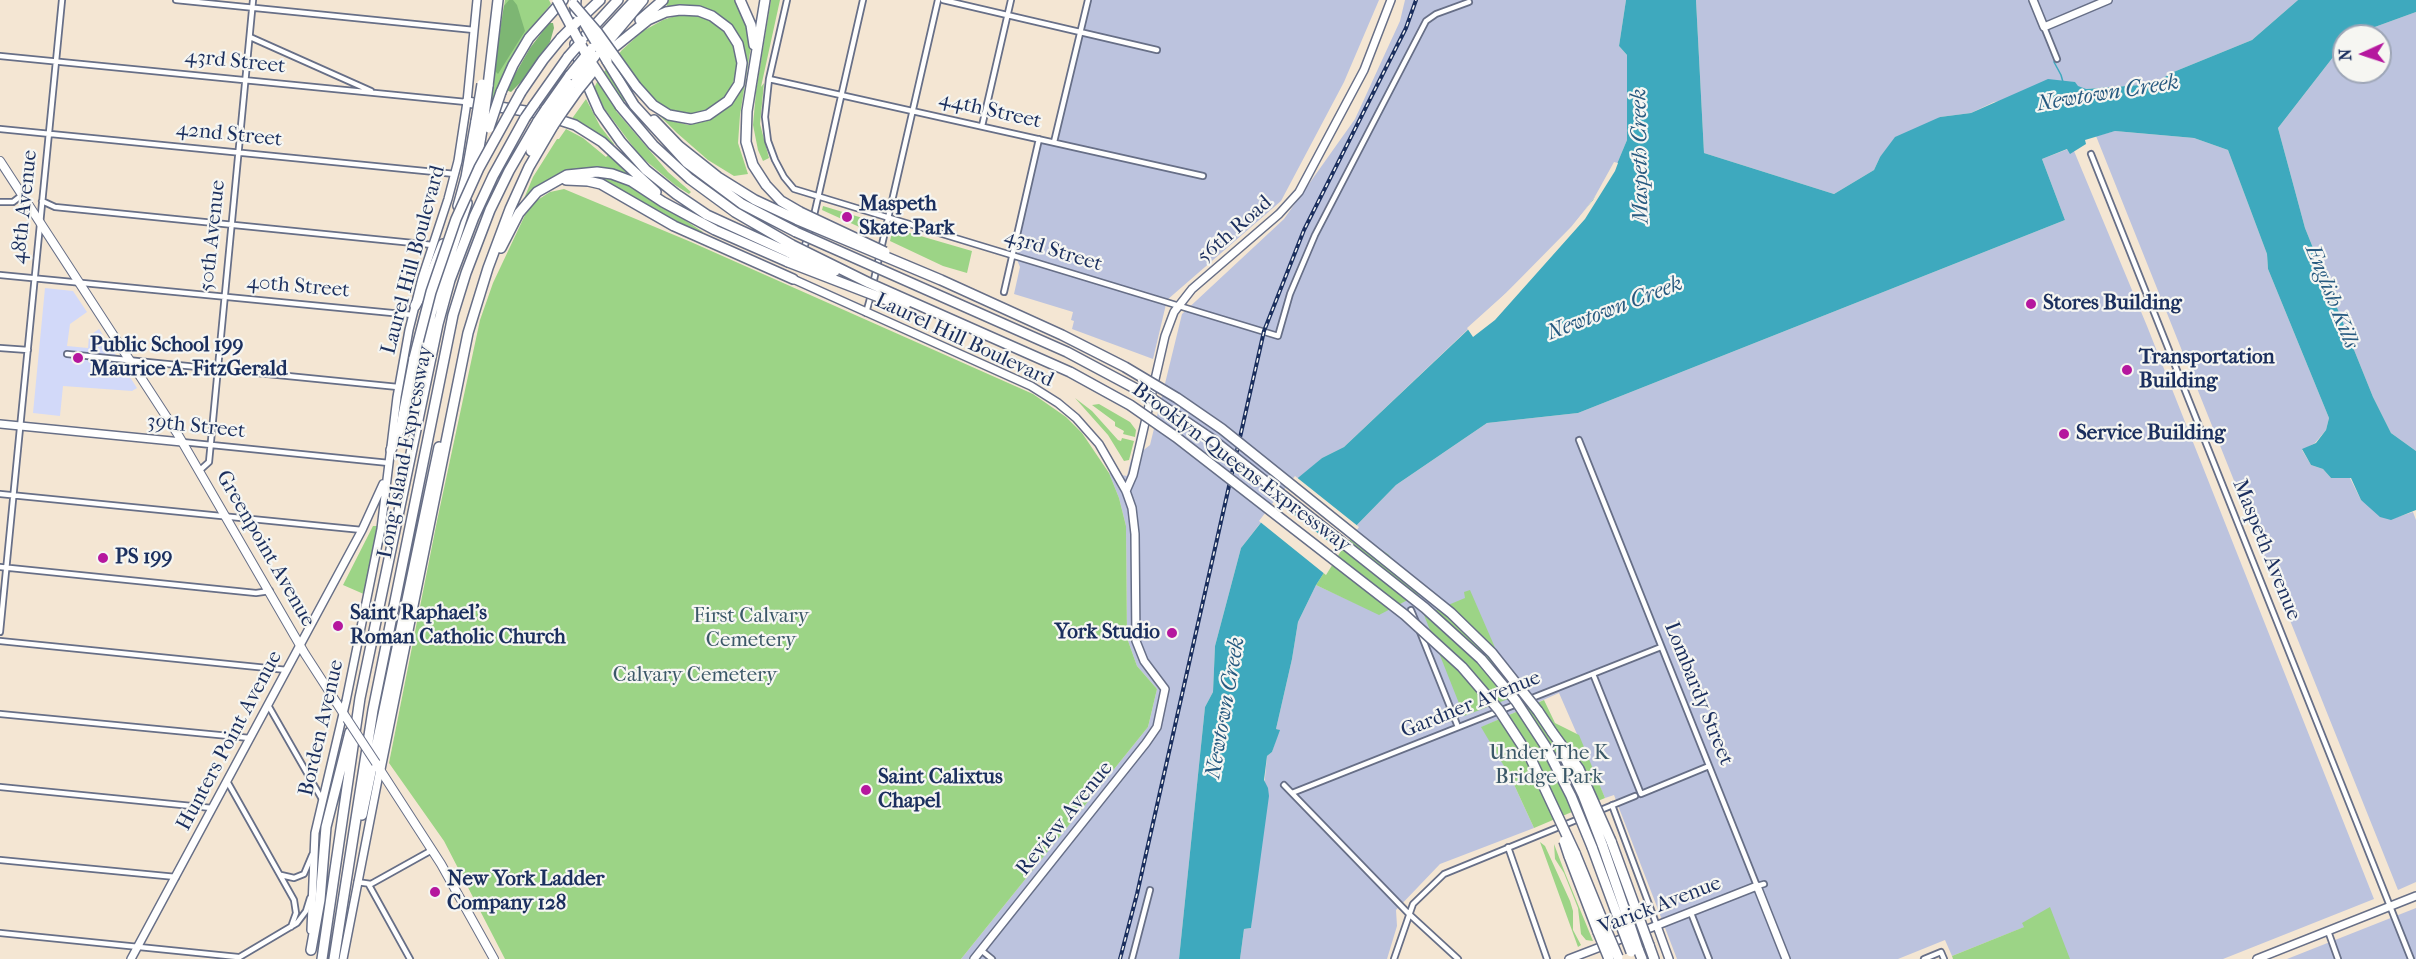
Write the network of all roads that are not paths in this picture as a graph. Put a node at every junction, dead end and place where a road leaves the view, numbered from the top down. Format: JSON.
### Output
{"nodes":[{"id":1,"x":62,"y":0,"type":"edge"},
{"id":2,"x":176,"y":0,"type":"edge"},
{"id":3,"x":253,"y":0,"type":"edge"},
{"id":4,"x":477,"y":0,"type":"edge"},
{"id":5,"x":496,"y":0,"type":"edge"},
{"id":6,"x":557,"y":0,"type":"edge"},
{"id":7,"x":600,"y":0,"type":"edge"},
{"id":8,"x":618,"y":0,"type":"edge"},
{"id":9,"x":635,"y":0,"type":"edge"},
{"id":10,"x":643,"y":0,"type":"edge"},
{"id":11,"x":663,"y":0,"type":"edge"},
{"id":12,"x":740,"y":0,"type":"edge"},
{"id":13,"x":765,"y":0,"type":"edge"},
{"id":14,"x":787,"y":0,"type":"edge"},
{"id":15,"x":863,"y":0,"type":"edge"},
{"id":16,"x":938,"y":0,"type":"edge"},
{"id":17,"x":943,"y":0,"type":"edge"},
{"id":18,"x":1011,"y":0,"type":"edge"},
{"id":19,"x":1088,"y":0,"type":"edge"},
{"id":20,"x":1391,"y":0,"type":"edge"},
{"id":21,"x":2033,"y":0,"type":"edge"},
{"id":22,"x":2108,"y":0,"type":"edge"},
{"id":23,"x":569,"y":1,"type":"edge"},
{"id":24,"x":1469,"y":2,"type":"dead end"},
{"id":25,"x":253,"y":8,"type":"junction"},
{"id":26,"x":1007,"y":15,"type":"junction"},
{"id":27,"x":2044,"y":27,"type":"junction"},
{"id":28,"x":474,"y":30,"type":"junction"},
{"id":29,"x":1080,"y":32,"type":"junction"},
{"id":30,"x":250,"y":37,"type":"junction"},
{"id":31,"x":612,"y":49,"type":"junction"},
{"id":32,"x":1157,"y":50,"type":"dead end"},
{"id":33,"x":593,"y":52,"type":"junction"},
{"id":34,"x":0,"y":56,"type":"edge"},
{"id":35,"x":755,"y":56,"type":"junction"},
{"id":36,"x":2057,"y":59,"type":"dead end"},
{"id":37,"x":56,"y":61,"type":"junction"},
{"id":38,"x":340,"y":77,"type":"junction"},
{"id":39,"x":769,"y":79,"type":"junction"},
{"id":40,"x":246,"y":80,"type":"junction"},
{"id":41,"x":575,"y":82,"type":"junction"},
{"id":42,"x":340,"y":89,"type":"junction"},
{"id":43,"x":632,"y":92,"type":"junction"},
{"id":44,"x":377,"y":93,"type":"junction"},
{"id":45,"x":841,"y":95,"type":"junction"},
{"id":46,"x":467,"y":102,"type":"junction"},
{"id":47,"x":913,"y":110,"type":"junction"},
{"id":48,"x":554,"y":111,"type":"junction"},
{"id":49,"x":483,"y":124,"type":"junction"},
{"id":50,"x":546,"y":124,"type":"junction"},
{"id":51,"x":982,"y":126,"type":"junction"},
{"id":52,"x":0,"y":129,"type":"edge"},
{"id":53,"x":49,"y":134,"type":"junction"},
{"id":54,"x":1038,"y":139,"type":"junction"},
{"id":55,"x":1054,"y":142,"type":"junction"},
{"id":56,"x":238,"y":152,"type":"junction"},
{"id":57,"x":2091,"y":154,"type":"dead end"},
{"id":58,"x":0,"y":161,"type":"edge"},
{"id":59,"x":455,"y":174,"type":"junction"},
{"id":60,"x":1203,"y":176,"type":"dead end"},
{"id":61,"x":555,"y":181,"type":"junction"},
{"id":62,"x":22,"y":195,"type":"junction"},
{"id":63,"x":818,"y":197,"type":"junction"},
{"id":64,"x":42,"y":201,"type":"junction"},
{"id":65,"x":0,"y":202,"type":"edge"},
{"id":66,"x":684,"y":213,"type":"junction"},
{"id":67,"x":799,"y":216,"type":"junction"},
{"id":68,"x":887,"y":218,"type":"junction"},
{"id":69,"x":40,"y":223,"type":"junction"},
{"id":70,"x":231,"y":225,"type":"junction"},
{"id":71,"x":433,"y":245,"type":"junction"},
{"id":72,"x":790,"y":253,"type":"junction"},
{"id":73,"x":1012,"y":256,"type":"junction"},
{"id":74,"x":0,"y":275,"type":"edge"},
{"id":75,"x":35,"y":278,"type":"junction"},
{"id":76,"x":793,"y":279,"type":"junction"},
{"id":77,"x":79,"y":282,"type":"junction"},
{"id":78,"x":1004,"y":292,"type":"dead end"},
{"id":79,"x":224,"y":297,"type":"junction"},
{"id":80,"x":1178,"y":306,"type":"junction"},
{"id":81,"x":928,"y":309,"type":"junction"},
{"id":82,"x":414,"y":311,"type":"junction"},
{"id":83,"x":474,"y":311,"type":"junction"},
{"id":84,"x":866,"y":314,"type":"junction"},
{"id":85,"x":0,"y":348,"type":"edge"},
{"id":86,"x":27,"y":350,"type":"junction"},
{"id":87,"x":67,"y":354,"type":"dead end"},
{"id":88,"x":130,"y":361,"type":"junction"},
{"id":89,"x":217,"y":369,"type":"junction"},
{"id":90,"x":398,"y":387,"type":"junction"},
{"id":91,"x":452,"y":410,"type":"junction"},
{"id":92,"x":0,"y":424,"type":"edge"},
{"id":93,"x":20,"y":426,"type":"junction"},
{"id":94,"x":1579,"y":440,"type":"dead end"},
{"id":95,"x":182,"y":442,"type":"junction"},
{"id":96,"x":210,"y":445,"type":"junction"},
{"id":97,"x":391,"y":450,"type":"junction"},
{"id":98,"x":389,"y":463,"type":"junction"},
{"id":99,"x":407,"y":466,"type":"junction"},
{"id":100,"x":199,"y":471,"type":"junction"},
{"id":101,"x":387,"y":472,"type":"junction"},
{"id":102,"x":1126,"y":491,"type":"junction"},
{"id":103,"x":0,"y":494,"type":"edge"},
{"id":104,"x":13,"y":495,"type":"junction"},
{"id":105,"x":226,"y":517,"type":"junction"},
{"id":106,"x":362,"y":530,"type":"junction"},
{"id":107,"x":3,"y":568,"type":"edge"},
{"id":108,"x":270,"y":591,"type":"junction"},
{"id":109,"x":1412,"y":610,"type":"dead end"},
{"id":110,"x":0,"y":632,"type":"edge"},
{"id":111,"x":0,"y":641,"type":"edge"},
{"id":112,"x":300,"y":645,"type":"junction"},
{"id":113,"x":1661,"y":647,"type":"junction"},
{"id":114,"x":287,"y":670,"type":"junction"},
{"id":115,"x":1593,"y":674,"type":"junction"},
{"id":116,"x":1515,"y":675,"type":"dead end"},
{"id":117,"x":1165,"y":691,"type":"joint"},
{"id":118,"x":360,"y":698,"type":"junction"},
{"id":119,"x":1525,"y":700,"type":"junction"},
{"id":120,"x":268,"y":705,"type":"junction"},
{"id":121,"x":0,"y":714,"type":"edge"},
{"id":122,"x":345,"y":716,"type":"junction"},
{"id":123,"x":1458,"y":728,"type":"junction"},
{"id":124,"x":250,"y":738,"type":"junction"},
{"id":125,"x":378,"y":766,"type":"junction"},
{"id":126,"x":1709,"y":766,"type":"junction"},
{"id":127,"x":227,"y":781,"type":"junction"},
{"id":128,"x":1284,"y":785,"type":"dead end"},
{"id":129,"x":0,"y":787,"type":"edge"},
{"id":130,"x":1292,"y":793,"type":"junction"},
{"id":131,"x":1635,"y":796,"type":"dead end"},
{"id":132,"x":323,"y":801,"type":"junction"},
{"id":133,"x":1612,"y":806,"type":"junction"},
{"id":134,"x":213,"y":808,"type":"junction"},
{"id":135,"x":1606,"y":842,"type":"junction"},
{"id":136,"x":1508,"y":846,"type":"junction"},
{"id":137,"x":313,"y":850,"type":"junction"},
{"id":138,"x":433,"y":850,"type":"junction"},
{"id":139,"x":351,"y":852,"type":"junction"},
{"id":140,"x":0,"y":860,"type":"edge"},
{"id":141,"x":313,"y":870,"type":"junction"},
{"id":142,"x":281,"y":875,"type":"junction"},
{"id":143,"x":176,"y":877,"type":"junction"},
{"id":144,"x":357,"y":882,"type":"junction"},
{"id":145,"x":369,"y":885,"type":"junction"},
{"id":146,"x":1760,"y":885,"type":"junction"},
{"id":147,"x":1150,"y":890,"type":"dead end"},
{"id":148,"x":2416,"y":896,"type":"edge"},
{"id":149,"x":2390,"y":906,"type":"junction"},
{"id":150,"x":1691,"y":913,"type":"junction"},
{"id":151,"x":1409,"y":914,"type":"junction"},
{"id":152,"x":1624,"y":921,"type":"junction"},
{"id":153,"x":1657,"y":926,"type":"junction"},
{"id":154,"x":291,"y":927,"type":"junction"},
{"id":155,"x":2328,"y":931,"type":"junction"},
{"id":156,"x":0,"y":933,"type":"edge"},
{"id":157,"x":138,"y":947,"type":"junction"},
{"id":158,"x":981,"y":950,"type":"junction"},
{"id":159,"x":1634,"y":953,"type":"edge"},
{"id":160,"x":311,"y":954,"type":"edge"},
{"id":161,"x":237,"y":958,"type":"edge"},
{"id":162,"x":1615,"y":958,"type":"edge"},
{"id":163,"x":132,"y":959,"type":"edge"},
{"id":164,"x":322,"y":959,"type":"edge"},
{"id":165,"x":334,"y":959,"type":"edge"},
{"id":166,"x":344,"y":959,"type":"edge"},
{"id":167,"x":410,"y":959,"type":"edge"},
{"id":168,"x":494,"y":959,"type":"edge"},
{"id":169,"x":974,"y":959,"type":"edge"},
{"id":170,"x":992,"y":959,"type":"edge"},
{"id":171,"x":1132,"y":959,"type":"edge"},
{"id":172,"x":1394,"y":959,"type":"edge"},
{"id":173,"x":1458,"y":959,"type":"edge"},
{"id":174,"x":1548,"y":959,"type":"edge"},
{"id":175,"x":1569,"y":959,"type":"edge"},
{"id":176,"x":1642,"y":959,"type":"edge"},
{"id":177,"x":1654,"y":959,"type":"edge"},
{"id":178,"x":1669,"y":959,"type":"edge"},
{"id":179,"x":1709,"y":959,"type":"edge"},
{"id":180,"x":1786,"y":959,"type":"edge"},
{"id":181,"x":1924,"y":959,"type":"edge"},
{"id":182,"x":1944,"y":959,"type":"edge"},
{"id":183,"x":2259,"y":959,"type":"edge"},
{"id":184,"x":2338,"y":959,"type":"edge"},
{"id":185,"x":2411,"y":959,"type":"edge"}],
"edges":[{"from":1,"to":37,"type":"street","name":"48th Avenue"},
{"from":2,"to":25,"type":"street"},
{"from":3,"to":25,"type":"street","name":"50th Avenue"},
{"from":4,"to":28,"type":"main road","name":"Laurel Hill Boulevard"},
{"from":5,"to":49,"type":"highway","bridge":true},
{"from":6,"to":72,"type":"highway","name":"Brooklyn-Queens Expressway","bridge":true},
{"from":7,"to":97,"type":"highway","bridge":true},
{"from":8,"to":99,"type":"highway","name":"Long Island Expressway","bridge":true},
{"from":9,"to":33,"type":"highway","name":"Long Island Expressway"},
{"from":10,"to":33,"type":"highway"},
{"from":11,"to":31,"type":"highway"},
{"from":12,"to":35,"type":"highway"},
{"from":13,"to":35,"type":"highway"},
{"from":14,"to":39,"type":"street","name":"43rd Street"},
{"from":15,"to":45,"type":"street"},
{"from":16,"to":47,"type":"street"},
{"from":17,"to":26,"type":"street"},
{"from":18,"to":26,"type":"street"},
{"from":19,"to":29,"type":"street"},
{"from":20,"to":80,"type":"main road","name":"56th Road"},
{"from":21,"to":27,"type":"main road"},
{"from":22,"to":27,"type":"main road"},
{"from":23,"to":43,"type":"highway","name":"Brooklyn-Queens Expressway","bridge":true},
{"from":23,"to":43,"type":"highway","bridge":true},
{"from":23,"to":49,"type":"highway","bridge":true},
{"from":23,"to":72,"type":"highway"},
{"from":24,"to":80,"type":"street","name":"43rd Street"},
{"from":25,"to":28,"type":"street"},
{"from":25,"to":30,"type":"street","name":"50th Avenue"},
{"from":26,"to":29,"type":"street"},
{"from":26,"to":51,"type":"street"},
{"from":27,"to":36,"type":"street"},
{"from":28,"to":46,"type":"main road","name":"Laurel Hill Boulevard"},
{"from":29,"to":32,"type":"street"},
{"from":29,"to":55,"type":"street"},
{"from":30,"to":38,"type":"street"},
{"from":30,"to":40,"type":"street","name":"50th Avenue"},
{"from":31,"to":41,"type":"highway","bridge":true},
{"from":31,"to":43,"type":"highway"},
{"from":33,"to":41,"type":"highway","name":"Long Island Expressway","bridge":true},
{"from":34,"to":37,"type":"street","name":"43rd Street"},
{"from":35,"to":67,"type":"highway"},
{"from":37,"to":40,"type":"street","name":"43rd Street"},
{"from":37,"to":53,"type":"street","name":"48th Avenue"},
{"from":38,"to":42,"type":"street"},
{"from":38,"to":44,"type":"street"},
{"from":39,"to":45,"type":"street","name":"44th Street"},
{"from":39,"to":63,"type":"street","name":"43rd Street"},
{"from":40,"to":42,"type":"street","name":"43rd Street"},
{"from":40,"to":56,"type":"street","name":"50th Avenue"},
{"from":41,"to":48,"type":"highway","name":"Long Island Expressway"},
{"from":41,"to":48,"type":"highway"},
{"from":42,"to":44,"type":"street","name":"43rd Street"},
{"from":43,"to":67,"type":"highway","name":"Brooklyn-Queens Expressway"},
{"from":43,"to":152,"type":"highway","name":"Brooklyn-Queens Expressway","bridge":true},
{"from":44,"to":46,"type":"street","name":"43rd Street"},
{"from":45,"to":47,"type":"street","name":"44th Street"},
{"from":45,"to":63,"type":"street"},
{"from":46,"to":59,"type":"main road","name":"Laurel Hill Boulevard"},
{"from":46,"to":66,"type":"highway"},
{"from":47,"to":51,"type":"street","name":"44th Street"},
{"from":47,"to":68,"type":"street"},
{"from":48,"to":50,"type":"highway","name":"Long Island Expressway","bridge":true},
{"from":48,"to":50,"type":"highway","bridge":true},
{"from":49,"to":82,"type":"highway"},
{"from":49,"to":99,"type":"highway"},
{"from":50,"to":83,"type":"highway"},
{"from":50,"to":139,"type":"highway","name":"Long Island Expressway"},
{"from":51,"to":54,"type":"street","name":"44th Street"},
{"from":52,"to":53,"type":"street","name":"42nd Street"},
{"from":53,"to":56,"type":"street","name":"42nd Street"},
{"from":53,"to":64,"type":"street","name":"48th Avenue"},
{"from":54,"to":55,"type":"street","name":"44th Street"},
{"from":54,"to":73,"type":"street"},
{"from":55,"to":60,"type":"street","name":"44th Street"},
{"from":56,"to":59,"type":"street","name":"42nd Street"},
{"from":56,"to":70,"type":"street","name":"50th Avenue"},
{"from":57,"to":149,"type":"street","name":"Maspeth Avenue"},
{"from":58,"to":62,"type":"main road","name":"Greenpoint Avenue"},
{"from":59,"to":71,"type":"main road","name":"Laurel Hill Boulevard"},
{"from":61,"to":66,"type":"highway"},
{"from":61,"to":76,"type":"highway"},
{"from":61,"to":83,"type":"highway"},
{"from":62,"to":65,"type":"street"},
{"from":62,"to":69,"type":"main road","name":"Greenpoint Avenue"},
{"from":63,"to":68,"type":"street","name":"43rd Street"},
{"from":63,"to":76,"type":"street"},
{"from":64,"to":69,"type":"street","name":"48th Avenue"},
{"from":64,"to":70,"type":"street"},
{"from":66,"to":72,"type":"highway"},
{"from":67,"to":135,"type":"highway","name":"Brooklyn-Queens Expressway","bridge":true},
{"from":68,"to":73,"type":"street","name":"43rd Street"},
{"from":68,"to":84,"type":"street"},
{"from":69,"to":75,"type":"street","name":"48th Avenue"},
{"from":69,"to":77,"type":"main road","name":"Greenpoint Avenue"},
{"from":70,"to":71,"type":"street"},
{"from":70,"to":79,"type":"street","name":"50th Avenue"},
{"from":71,"to":82,"type":"main road","name":"Laurel Hill Boulevard"},
{"from":72,"to":81,"type":"highway","name":"Brooklyn-Queens Expressway","bridge":true},
{"from":72,"to":81,"type":"highway","bridge":true},
{"from":73,"to":78,"type":"street"},
{"from":73,"to":80,"type":"street","name":"43rd Street"},
{"from":74,"to":75,"type":"street","name":"40th Street"},
{"from":75,"to":77,"type":"street","name":"40th Street"},
{"from":75,"to":86,"type":"street","name":"48th Avenue"},
{"from":76,"to":84,"type":"main road","name":"Laurel Hill Boulevard"},
{"from":77,"to":79,"type":"street","name":"40th Street"},
{"from":77,"to":88,"type":"main road","name":"Greenpoint Avenue"},
{"from":79,"to":82,"type":"street","name":"40th Street"},
{"from":79,"to":89,"type":"street","name":"50th Avenue"},
{"from":80,"to":102,"type":"main road","name":"56th Road"},
{"from":81,"to":162,"type":"highway","name":"Brooklyn-Queens Expressway","bridge":true},
{"from":82,"to":90,"type":"main road","name":"Laurel Hill Boulevard"},
{"from":83,"to":91,"type":"highway"},
{"from":84,"to":102,"type":"main road","name":"Laurel Hill Boulevard"},
{"from":85,"to":86,"type":"street"},
{"from":86,"to":93,"type":"street","name":"48th Avenue"},
{"from":87,"to":88,"type":"street"},
{"from":88,"to":89,"type":"street"},
{"from":88,"to":95,"type":"main road","name":"Greenpoint Avenue"},
{"from":89,"to":90,"type":"street"},
{"from":89,"to":96,"type":"street","name":"50th Avenue"},
{"from":90,"to":97,"type":"main road","name":"Laurel Hill Boulevard"},
{"from":91,"to":125,"type":"highway"},
{"from":91,"to":139,"type":"highway"},
{"from":92,"to":93,"type":"main road","name":"39th Street"},
{"from":93,"to":95,"type":"main road","name":"39th Street"},
{"from":93,"to":104,"type":"street","name":"48th Avenue"},
{"from":94,"to":113,"type":"street","name":"Lombardy Street"},
{"from":95,"to":96,"type":"street","name":"39th Street"},
{"from":95,"to":100,"type":"main road","name":"Greenpoint Avenue"},
{"from":96,"to":98,"type":"street","name":"39th Street"},
{"from":96,"to":100,"type":"street","name":"50th Avenue"},
{"from":97,"to":98,"type":"main road","name":"Laurel Hill Boulevard"},
{"from":98,"to":101,"type":"main road","name":"Laurel Hill Boulevard"},
{"from":99,"to":118,"type":"highway","name":"Long Island Expressway"},
{"from":100,"to":105,"type":"main road","name":"Greenpoint Avenue"},
{"from":101,"to":106,"type":"main road","name":"Hunters Point Avenue"},
{"from":101,"to":122,"type":"main road","name":"Borden Avenue"},
{"from":102,"to":117,"type":"main road","name":"Laurel Hill Boulevard"},
{"from":103,"to":104,"type":"street"},
{"from":104,"to":105,"type":"street"},
{"from":104,"to":107,"type":"street","name":"48th Avenue"},
{"from":105,"to":106,"type":"street"},
{"from":105,"to":108,"type":"main road","name":"Greenpoint Avenue"},
{"from":106,"to":112,"type":"main road","name":"Hunters Point Avenue"},
{"from":107,"to":108,"type":"street"},
{"from":107,"to":110,"type":"street","name":"48th Avenue"},
{"from":108,"to":112,"type":"main road","name":"Greenpoint Avenue"},
{"from":109,"to":123,"type":"street"},
{"from":111,"to":114,"type":"street"},
{"from":112,"to":114,"type":"main road","name":"Hunters Point Avenue"},
{"from":112,"to":122,"type":"main road","name":"Greenpoint Avenue"},
{"from":113,"to":115,"type":"street","name":"Gardner Avenue"},
{"from":113,"to":126,"type":"street","name":"Lombardy Street"},
{"from":114,"to":120,"type":"main road","name":"Hunters Point Avenue"},
{"from":115,"to":119,"type":"street","name":"Gardner Avenue"},
{"from":115,"to":126,"type":"street"},
{"from":116,"to":119,"type":"street"},
{"from":117,"to":158,"type":"main road","name":"Review Avenue"},
{"from":118,"to":160,"type":"highway"},
{"from":118,"to":164,"type":"highway","name":"Long Island Expressway"},
{"from":119,"to":123,"type":"street","name":"Gardner Avenue"},
{"from":120,"to":124,"type":"main road","name":"Hunters Point Avenue"},
{"from":120,"to":132,"type":"street"},
{"from":121,"to":124,"type":"street"},
{"from":122,"to":125,"type":"main road","name":"Greenpoint Avenue","bridge":true},
{"from":122,"to":132,"type":"main road","name":"Borden Avenue"},
{"from":123,"to":130,"type":"street","name":"Gardner Avenue"},
{"from":124,"to":127,"type":"main road","name":"Hunters Point Avenue"},
{"from":125,"to":138,"type":"main road","name":"Greenpoint Avenue"},
{"from":125,"to":144,"type":"main road"},
{"from":126,"to":146,"type":"street","name":"Lombardy Street"},
{"from":127,"to":134,"type":"main road","name":"Hunters Point Avenue"},
{"from":127,"to":142,"type":"street"},
{"from":128,"to":130,"type":"street"},
{"from":129,"to":134,"type":"street"},
{"from":130,"to":151,"type":"street"},
{"from":131,"to":133,"type":"street"},
{"from":132,"to":137,"type":"main road","name":"Borden Avenue"},
{"from":133,"to":136,"type":"street"},
{"from":133,"to":153,"type":"street"},
{"from":134,"to":143,"type":"main road","name":"Hunters Point Avenue"},
{"from":135,"to":152,"type":"highway"},
{"from":135,"to":177,"type":"highway","bridge":true},
{"from":136,"to":151,"type":"street"},
{"from":136,"to":174,"type":"street"},
{"from":137,"to":141,"type":"main road","name":"Borden Avenue"},
{"from":137,"to":142,"type":"street","name":"Borden Avenue"},
{"from":138,"to":145,"type":"street"},
{"from":138,"to":168,"type":"main road","name":"Greenpoint Avenue"},
{"from":139,"to":165,"type":"highway","name":"Long Island Expressway"},
{"from":140,"to":143,"type":"street"},
{"from":141,"to":154,"type":"street"},
{"from":141,"to":160,"type":"main road","name":"Borden Avenue"},
{"from":142,"to":154,"type":"street"},
{"from":143,"to":157,"type":"main road","name":"Hunters Point Avenue"},
{"from":144,"to":145,"type":"street"},
{"from":144,"to":166,"type":"main road"},
{"from":145,"to":167,"type":"street"},
{"from":146,"to":150,"type":"main road","name":"Varick Avenue"},
{"from":146,"to":180,"type":"main road","name":"Lombardy Street"},
{"from":147,"to":171,"type":"street"},
{"from":148,"to":149,"type":"main road"},
{"from":149,"to":155,"type":"main road"},
{"from":149,"to":185,"type":"street","name":"Maspeth Avenue"},
{"from":150,"to":153,"type":"main road","name":"Varick Avenue"},
{"from":150,"to":179,"type":"street"},
{"from":151,"to":172,"type":"street"},
{"from":151,"to":173,"type":"street"},
{"from":152,"to":159,"type":"highway","bridge":true},
{"from":153,"to":175,"type":"main road","name":"Varick Avenue"},
{"from":153,"to":178,"type":"main road"},
{"from":154,"to":161,"type":"street"},
{"from":155,"to":183,"type":"main road"},
{"from":155,"to":184,"type":"street"},
{"from":156,"to":157,"type":"street"},
{"from":157,"to":161,"type":"street"},
{"from":157,"to":163,"type":"main road","name":"Hunters Point Avenue"},
{"from":158,"to":169,"type":"main road","name":"Review Avenue"},
{"from":158,"to":170,"type":"street"},
{"from":159,"to":176,"type":"highway"},
{"from":181,"to":182,"type":"street"}]}
